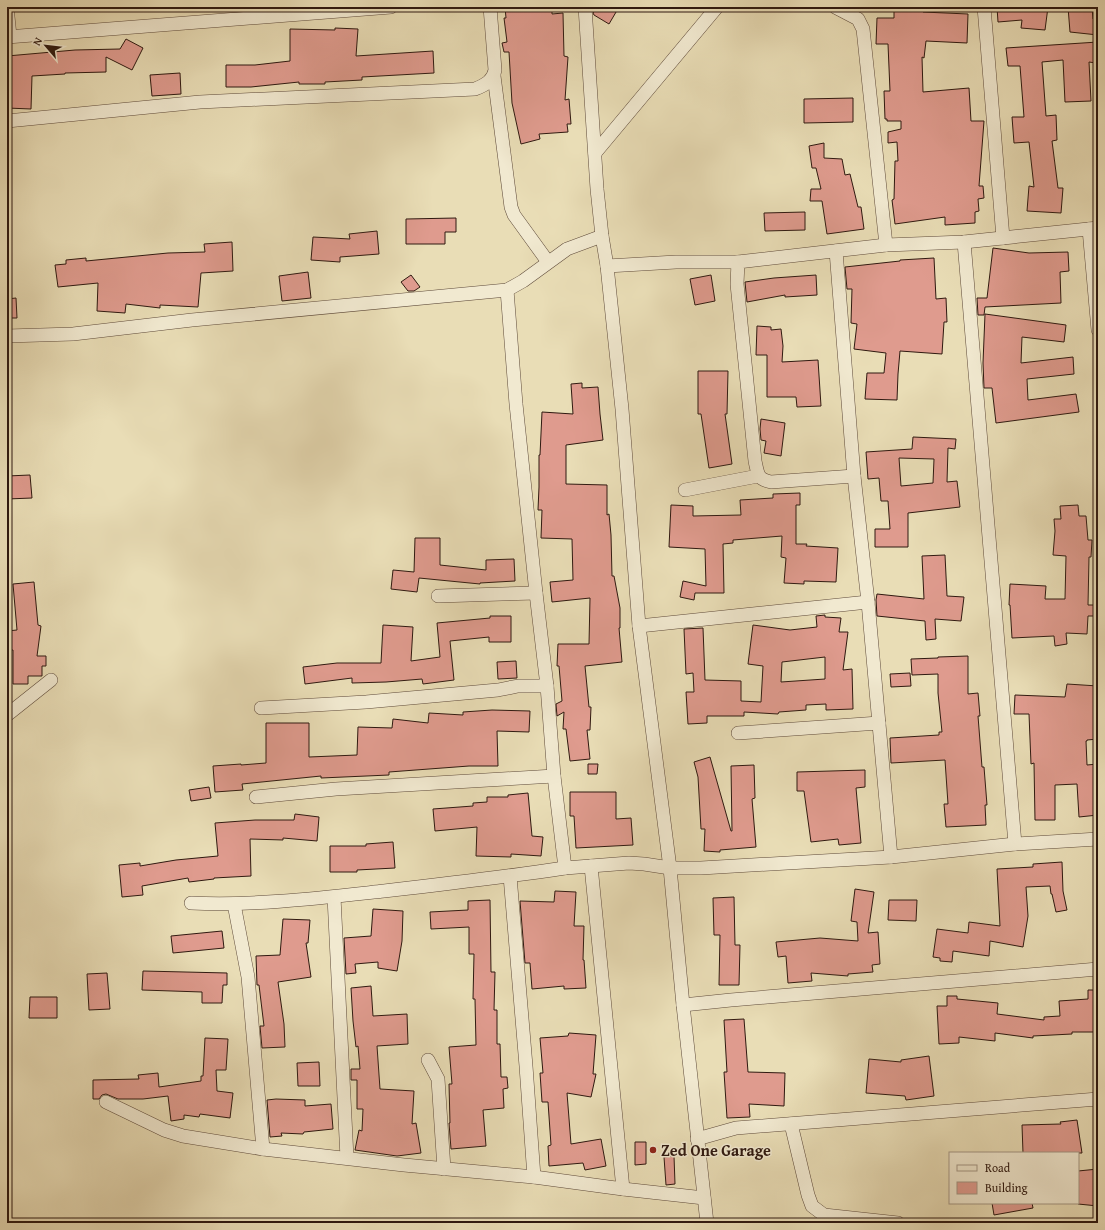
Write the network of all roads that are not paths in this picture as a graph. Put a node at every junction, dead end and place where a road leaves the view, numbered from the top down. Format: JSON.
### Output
{"nodes":[{"id":1,"x":7,"y":7,"type":"edge"},
{"id":2,"x":391,"y":7,"type":"edge"},
{"id":3,"x":490,"y":7,"type":"edge"},
{"id":4,"x":585,"y":7,"type":"edge"},
{"id":5,"x":718,"y":7,"type":"edge"},
{"id":6,"x":835,"y":7,"type":"edge"},
{"id":7,"x":984,"y":7,"type":"edge"},
{"id":8,"x":9,"y":36,"type":"edge"},
{"id":9,"x":494,"y":76,"type":"junction"},
{"id":10,"x":7,"y":121,"type":"edge"},
{"id":11,"x":595,"y":153,"type":"junction"},
{"id":12,"x":1093,"y":228,"type":"edge"},
{"id":13,"x":602,"y":236,"type":"junction"},
{"id":14,"x":1003,"y":238,"type":"junction"},
{"id":15,"x":964,"y":242,"type":"junction"},
{"id":16,"x":886,"y":245,"type":"junction"},
{"id":17,"x":836,"y":251,"type":"junction"},
{"id":18,"x":548,"y":262,"type":"junction"},
{"id":19,"x":738,"y":262,"type":"junction"},
{"id":20,"x":607,"y":266,"type":"junction"},
{"id":21,"x":507,"y":290,"type":"junction"},
{"id":22,"x":1098,"y":330,"type":"edge"},
{"id":23,"x":7,"y":336,"type":"edge"},
{"id":24,"x":758,"y":476,"type":"junction"},
{"id":25,"x":854,"y":476,"type":"junction"},
{"id":26,"x":685,"y":490,"type":"dead end"},
{"id":27,"x":536,"y":593,"type":"junction"},
{"id":28,"x":438,"y":596,"type":"dead end"},
{"id":29,"x":868,"y":602,"type":"junction"},
{"id":30,"x":640,"y":626,"type":"junction"},
{"id":31,"x":51,"y":680,"type":"dead end"},
{"id":32,"x":547,"y":686,"type":"junction"},
{"id":33,"x":261,"y":708,"type":"dead end"},
{"id":34,"x":7,"y":715,"type":"edge"},
{"id":35,"x":879,"y":723,"type":"junction"},
{"id":36,"x":738,"y":732,"type":"dead end"},
{"id":37,"x":554,"y":776,"type":"junction"},
{"id":38,"x":256,"y":797,"type":"dead end"},
{"id":39,"x":1098,"y":839,"type":"edge"},
{"id":40,"x":1015,"y":844,"type":"junction"},
{"id":41,"x":891,"y":857,"type":"junction"},
{"id":42,"x":591,"y":866,"type":"junction"},
{"id":43,"x":565,"y":868,"type":"junction"},
{"id":44,"x":670,"y":868,"type":"junction"},
{"id":45,"x":510,"y":876,"type":"junction"},
{"id":46,"x":334,"y":897,"type":"junction"},
{"id":47,"x":191,"y":903,"type":"dead end"},
{"id":48,"x":234,"y":904,"type":"junction"},
{"id":49,"x":1098,"y":969,"type":"edge"},
{"id":50,"x":683,"y":1005,"type":"junction"},
{"id":51,"x":428,"y":1060,"type":"dead end"},
{"id":52,"x":1098,"y":1099,"type":"edge"},
{"id":53,"x":106,"y":1102,"type":"dead end"},
{"id":54,"x":791,"y":1124,"type":"junction"},
{"id":55,"x":697,"y":1139,"type":"junction"},
{"id":56,"x":263,"y":1149,"type":"junction"},
{"id":57,"x":348,"y":1158,"type":"junction"},
{"id":58,"x":444,"y":1169,"type":"junction"},
{"id":59,"x":534,"y":1177,"type":"junction"},
{"id":60,"x":623,"y":1189,"type":"junction"},
{"id":61,"x":704,"y":1198,"type":"junction"},
{"id":62,"x":707,"y":1223,"type":"edge"},
{"id":63,"x":898,"y":1223,"type":"edge"}],
"edges":[{"from":1,"to":8,"type":"street"},
{"from":2,"to":8,"type":"street"},
{"from":3,"to":9,"type":"street"},
{"from":4,"to":11,"type":"street"},
{"from":5,"to":11,"type":"street"},
{"from":6,"to":16,"type":"street"},
{"from":7,"to":14,"type":"street"},
{"from":9,"to":10,"type":"street"},
{"from":9,"to":18,"type":"street"},
{"from":11,"to":13,"type":"street"},
{"from":12,"to":14,"type":"street"},
{"from":12,"to":22,"type":"street"},
{"from":13,"to":18,"type":"street"},
{"from":13,"to":20,"type":"street"},
{"from":14,"to":15,"type":"street"},
{"from":15,"to":16,"type":"street"},
{"from":15,"to":40,"type":"street"},
{"from":16,"to":17,"type":"street"},
{"from":17,"to":19,"type":"street"},
{"from":17,"to":25,"type":"street"},
{"from":18,"to":21,"type":"street"},
{"from":19,"to":20,"type":"street"},
{"from":19,"to":24,"type":"street"},
{"from":20,"to":30,"type":"street"},
{"from":21,"to":23,"type":"street"},
{"from":21,"to":27,"type":"street"},
{"from":24,"to":25,"type":"street"},
{"from":24,"to":26,"type":"street"},
{"from":25,"to":29,"type":"street"},
{"from":27,"to":28,"type":"street"},
{"from":27,"to":32,"type":"street"},
{"from":29,"to":30,"type":"street"},
{"from":29,"to":35,"type":"street"},
{"from":30,"to":44,"type":"street"},
{"from":31,"to":34,"type":"street"},
{"from":32,"to":33,"type":"street"},
{"from":32,"to":37,"type":"street"},
{"from":35,"to":36,"type":"street"},
{"from":35,"to":41,"type":"street"},
{"from":37,"to":38,"type":"street"},
{"from":37,"to":43,"type":"street"},
{"from":39,"to":40,"type":"street"},
{"from":40,"to":41,"type":"street"},
{"from":41,"to":44,"type":"street"},
{"from":42,"to":43,"type":"street"},
{"from":42,"to":44,"type":"street"},
{"from":42,"to":60,"type":"street"},
{"from":43,"to":45,"type":"street"},
{"from":44,"to":50,"type":"street"},
{"from":45,"to":46,"type":"street"},
{"from":45,"to":59,"type":"street"},
{"from":46,"to":48,"type":"street"},
{"from":46,"to":57,"type":"street"},
{"from":47,"to":48,"type":"street"},
{"from":48,"to":56,"type":"street"},
{"from":49,"to":50,"type":"street"},
{"from":50,"to":55,"type":"street"},
{"from":51,"to":58,"type":"street"},
{"from":52,"to":54,"type":"street"},
{"from":53,"to":56,"type":"street"},
{"from":54,"to":55,"type":"street"},
{"from":54,"to":63,"type":"street"},
{"from":55,"to":61,"type":"street"},
{"from":56,"to":57,"type":"street"},
{"from":57,"to":58,"type":"street"},
{"from":58,"to":59,"type":"street"},
{"from":59,"to":60,"type":"street"},
{"from":60,"to":61,"type":"street"},
{"from":61,"to":62,"type":"street"}]}
